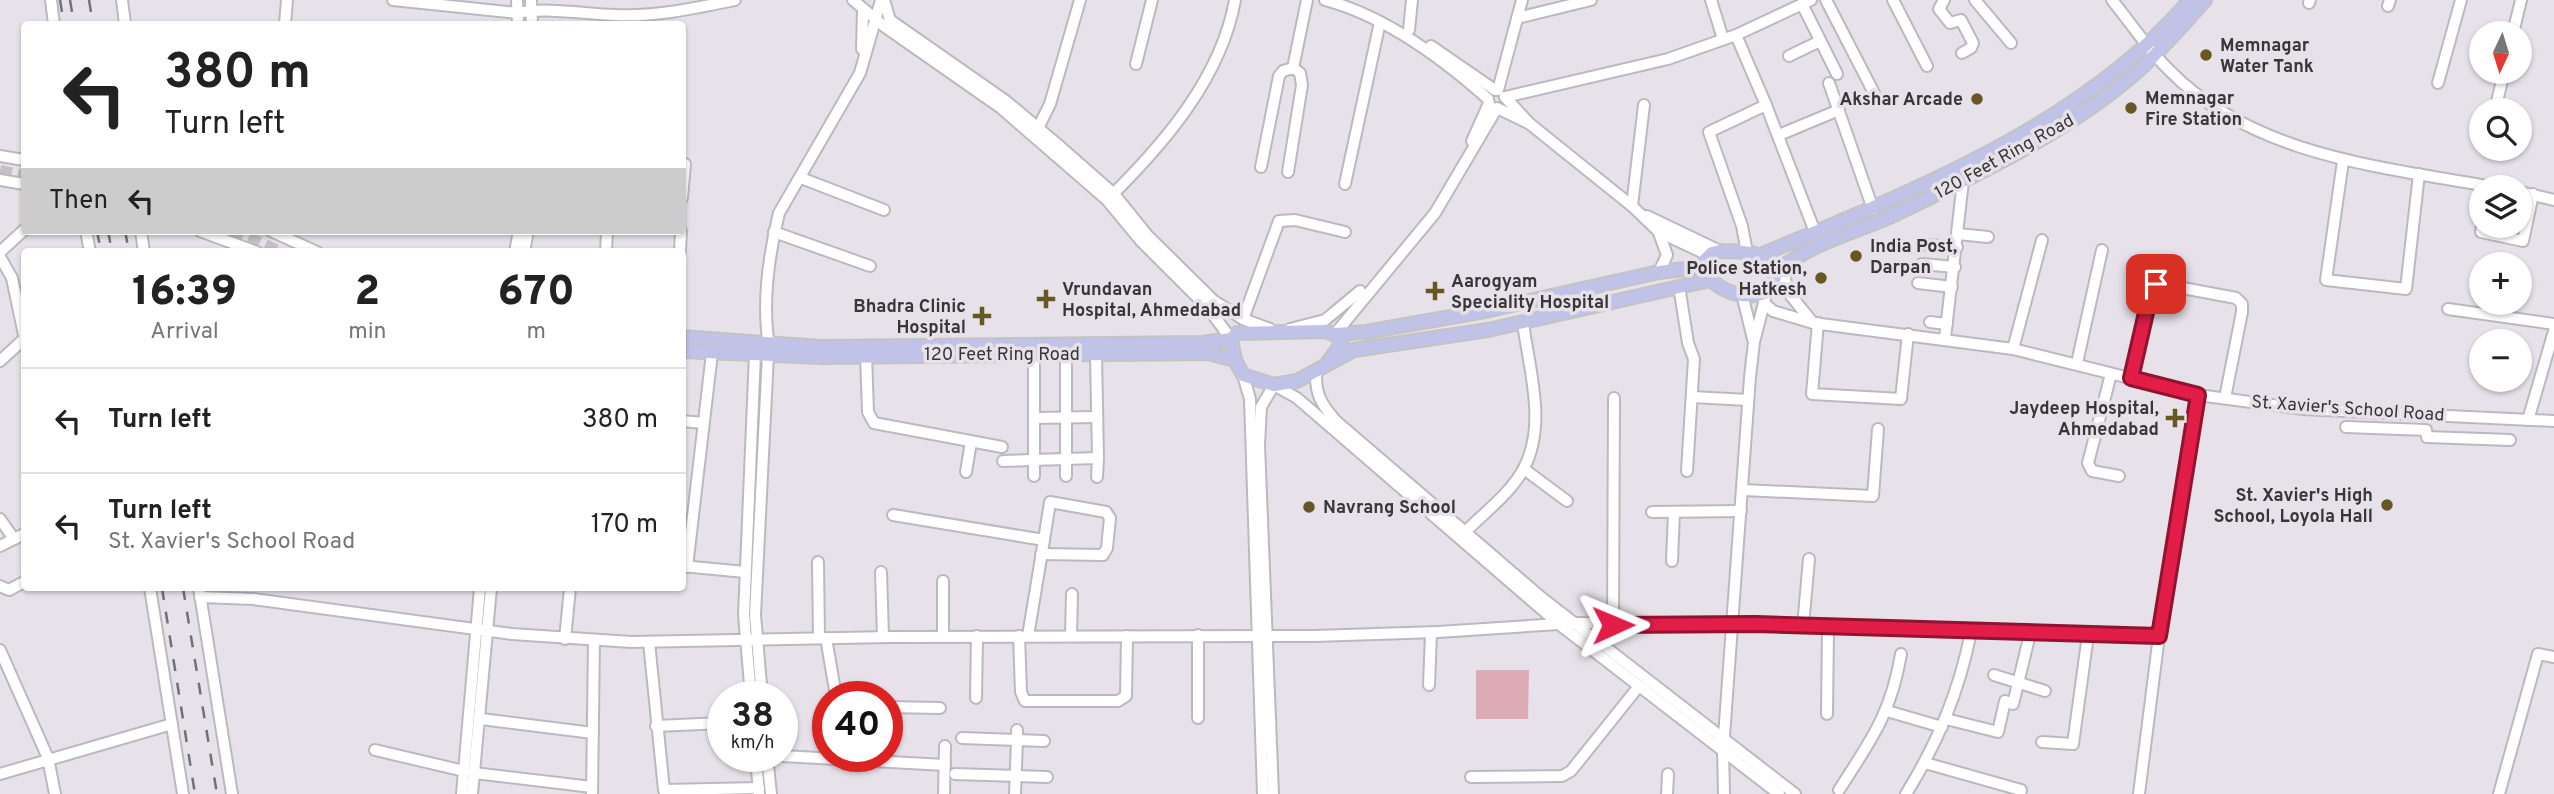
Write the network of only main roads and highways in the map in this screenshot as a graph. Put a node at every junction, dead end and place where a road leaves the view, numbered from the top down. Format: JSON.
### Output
{"nodes":[{"id":1,"x":2190,"y":0,"type":"edge"},
{"id":2,"x":2205,"y":0,"type":"edge"},
{"id":3,"x":2152,"y":49,"type":"junction"},
{"id":4,"x":1761,"y":255,"type":"junction"},
{"id":5,"x":1711,"y":258,"type":"junction"},
{"id":6,"x":1710,"y":280,"type":"junction"},
{"id":7,"x":1771,"y":287,"type":"junction"},
{"id":8,"x":1335,"y":334,"type":"junction"},
{"id":9,"x":686,"y":338,"type":"edge"},
{"id":10,"x":1231,"y":339,"type":"junction"},
{"id":11,"x":762,"y":350,"type":"junction"},
{"id":12,"x":686,"y":351,"type":"edge"},
{"id":13,"x":1234,"y":360,"type":"junction"},
{"id":14,"x":1328,"y":362,"type":"junction"}],
"edges":[{"from":1,"to":3,"type":"main road","name":"120 Feet Ring Road"},
{"from":2,"to":3,"type":"main road","name":"120 Feet Ring Road"},
{"from":3,"to":4,"type":"main road","name":"120 Feet Ring Road"},
{"from":3,"to":7,"type":"main road","name":"120 Feet Ring Road"},
{"from":4,"to":5,"type":"main road"},
{"from":4,"to":7,"type":"main road"},
{"from":5,"to":6,"type":"main road"},
{"from":5,"to":8,"type":"main road"},
{"from":6,"to":7,"type":"main road"},
{"from":6,"to":14,"type":"main road"},
{"from":8,"to":10,"type":"main road","name":"120 Feet Ring Road"},
{"from":8,"to":14,"type":"main road"},
{"from":9,"to":11,"type":"main road","name":"120 Feet Ring Road"},
{"from":10,"to":11,"type":"main road","name":"120 Feet Ring Road"},
{"from":10,"to":13,"type":"main road"},
{"from":11,"to":12,"type":"main road","name":"120 Feet Ring Road"},
{"from":11,"to":13,"type":"main road","name":"120 Feet Ring Road"},
{"from":13,"to":14,"type":"main road"}]}
